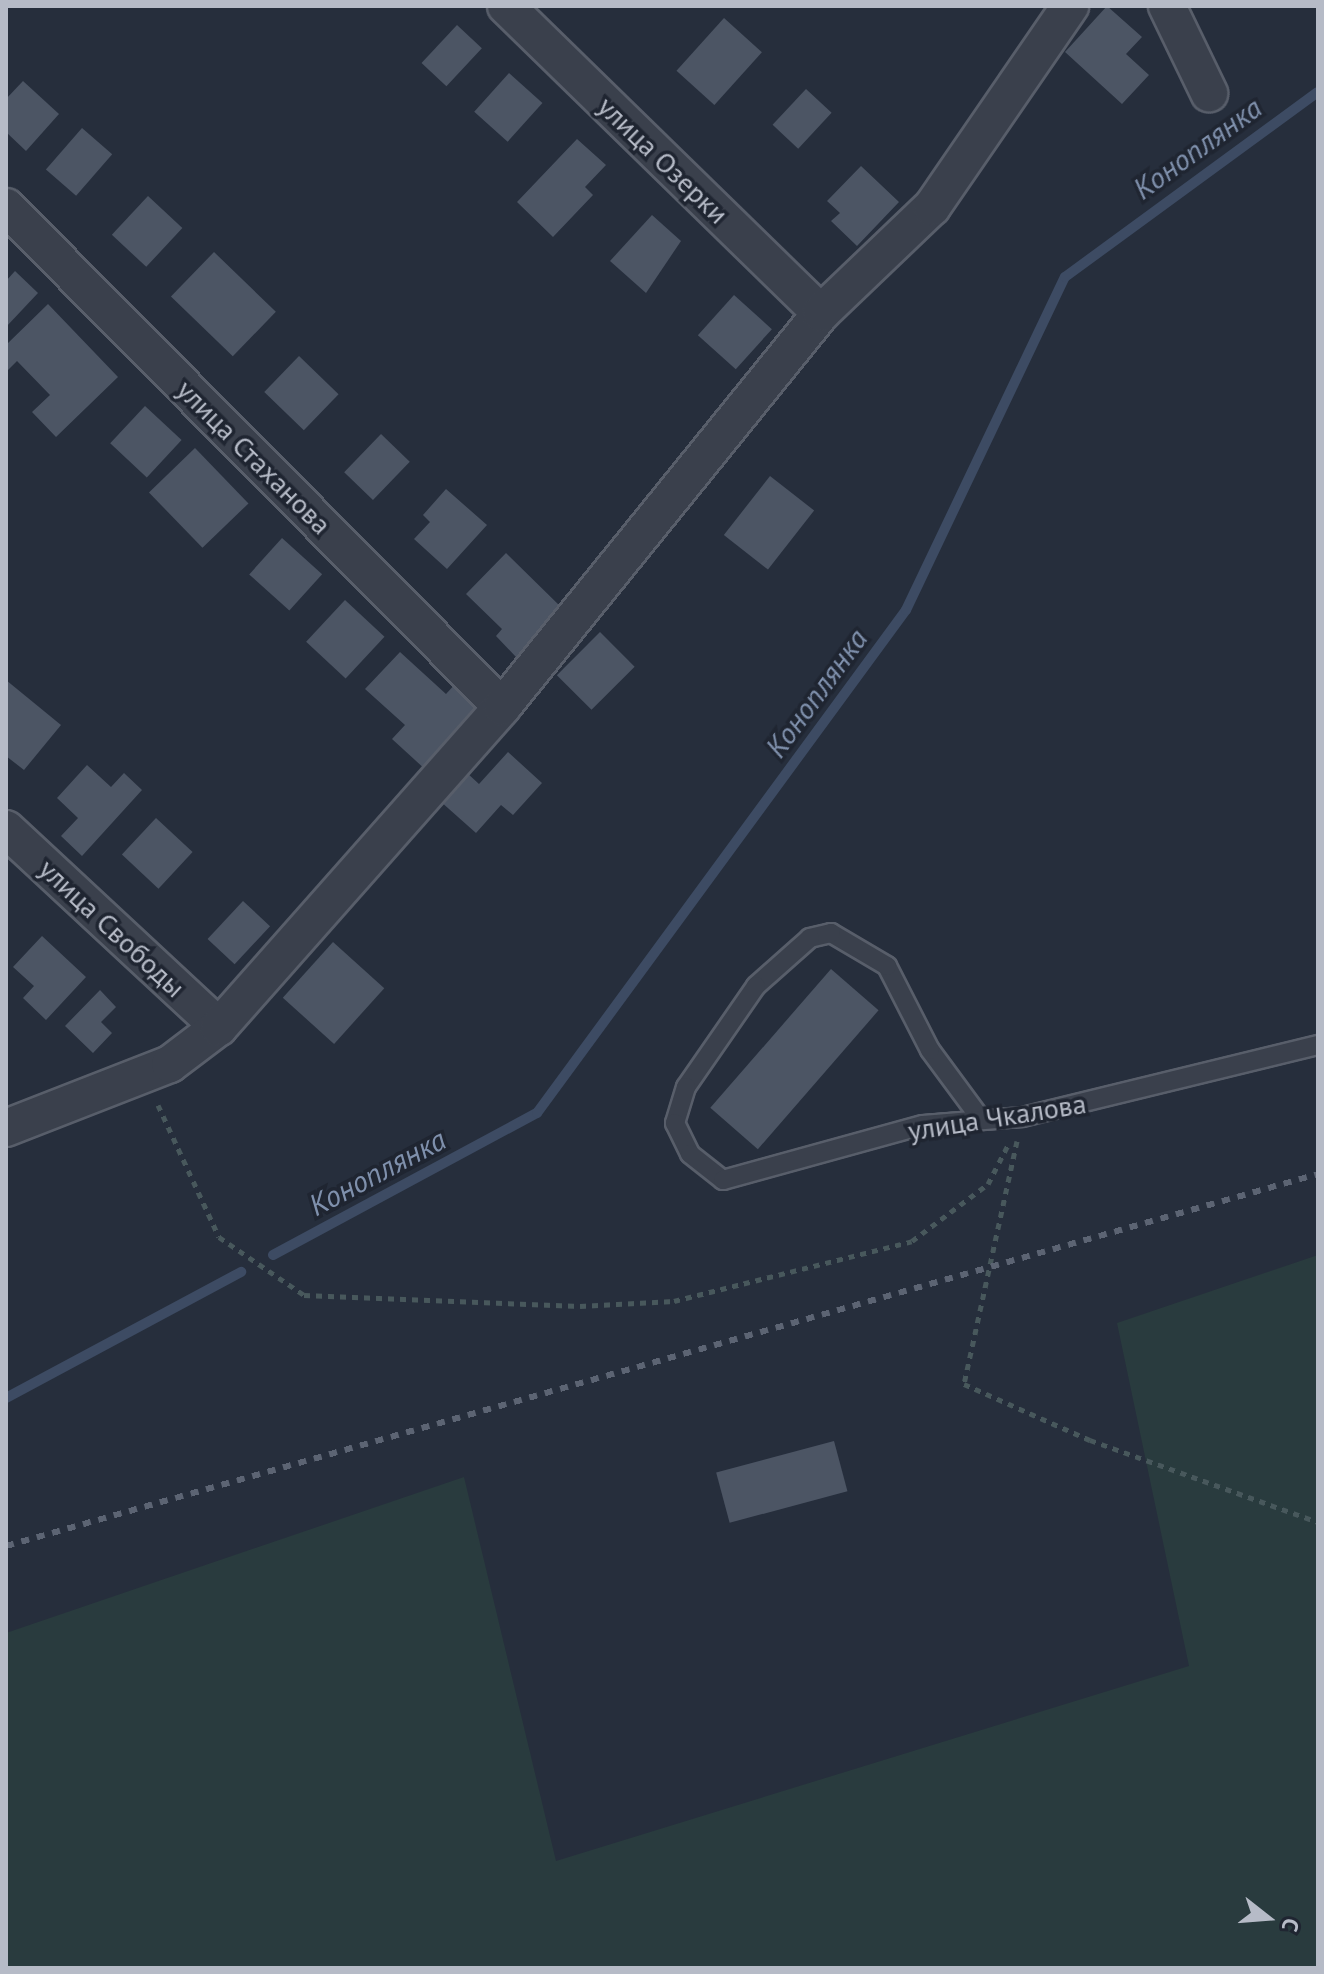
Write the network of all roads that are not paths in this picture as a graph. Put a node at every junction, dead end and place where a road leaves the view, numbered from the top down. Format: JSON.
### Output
{"nodes":[{"id":1,"x":506,"y":6,"type":"edge"},
{"id":2,"x":1070,"y":6,"type":"edge"},
{"id":3,"x":1167,"y":6,"type":"edge"},
{"id":4,"x":1209,"y":93,"type":"dead end"},
{"id":5,"x":6,"y":207,"type":"edge"},
{"id":6,"x":821,"y":313,"type":"junction"},
{"id":7,"x":502,"y":707,"type":"junction"},
{"id":8,"x":6,"y":829,"type":"edge"},
{"id":9,"x":219,"y":1027,"type":"junction"},
{"id":10,"x":1318,"y":1045,"type":"edge"},
{"id":11,"x":978,"y":1115,"type":"junction"},
{"id":12,"x":6,"y":1128,"type":"edge"}],
"edges":[{"from":1,"to":6,"type":"street","name":"улица Озерки"},
{"from":2,"to":6,"type":"street"},
{"from":3,"to":4,"type":"street"},
{"from":5,"to":7,"type":"street","name":"улица Стаханова"},
{"from":6,"to":7,"type":"street"},
{"from":7,"to":9,"type":"street"},
{"from":8,"to":9,"type":"street","name":"улица Свободы"},
{"from":9,"to":12,"type":"street"},
{"from":10,"to":11,"type":"lane","name":"улица Чкалова"},
{"from":11,"to":11,"type":"lane","name":"улица Чкалова"}]}
